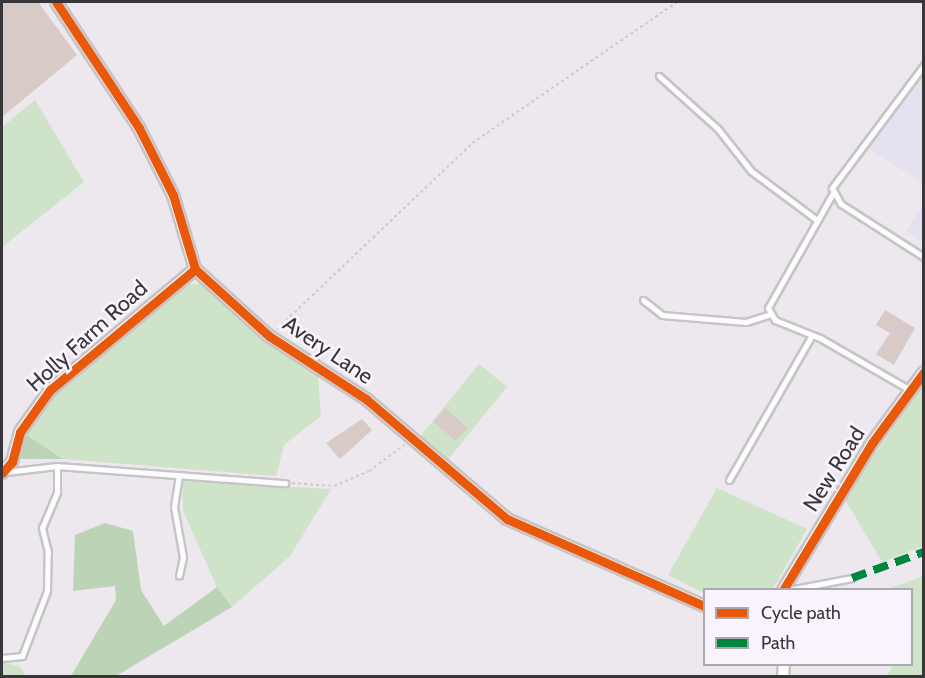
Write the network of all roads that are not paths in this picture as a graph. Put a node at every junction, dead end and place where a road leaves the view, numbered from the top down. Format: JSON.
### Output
{"nodes":[{"id":1,"x":56,"y":2,"type":"edge"},
{"id":2,"x":924,"y":65,"type":"edge"},
{"id":3,"x":659,"y":76,"type":"dead end"},
{"id":4,"x":833,"y":194,"type":"junction"},
{"id":5,"x":817,"y":220,"type":"junction"},
{"id":6,"x":924,"y":257,"type":"edge"},
{"id":7,"x":195,"y":269,"type":"junction"},
{"id":8,"x":643,"y":300,"type":"dead end"},
{"id":9,"x":770,"y":314,"type":"junction"},
{"id":10,"x":813,"y":335,"type":"junction"},
{"id":11,"x":924,"y":372,"type":"edge"},
{"id":12,"x":910,"y":390,"type":"junction"},
{"id":13,"x":57,"y":465,"type":"junction"},
{"id":14,"x":2,"y":473,"type":"edge"},
{"id":15,"x":179,"y":475,"type":"junction"},
{"id":16,"x":729,"y":480,"type":"dead end"},
{"id":17,"x":285,"y":483,"type":"road end"},
{"id":18,"x":179,"y":576,"type":"dead end"},
{"id":19,"x":852,"y":578,"type":"dead end"},
{"id":20,"x":784,"y":588,"type":"edge"},
{"id":21,"x":800,"y":588,"type":"edge"},
{"id":22,"x":703,"y":605,"type":"edge"},
{"id":23,"x":2,"y":658,"type":"edge"}],
"edges":[{"from":1,"to":7,"type":"street"},
{"from":2,"to":4,"type":"lane"},
{"from":3,"to":5,"type":"lane"},
{"from":4,"to":5,"type":"lane"},
{"from":4,"to":6,"type":"lane"},
{"from":5,"to":9,"type":"lane"},
{"from":7,"to":14,"type":"street","name":"Holly Farm Road"},
{"from":7,"to":22,"type":"street","name":"Avery Lane"},
{"from":8,"to":9,"type":"lane"},
{"from":9,"to":10,"type":"lane"},
{"from":10,"to":12,"type":"lane"},
{"from":10,"to":16,"type":"lane"},
{"from":11,"to":12,"type":"street","name":"New Road"},
{"from":12,"to":20,"type":"street","name":"New Road"},
{"from":13,"to":14,"type":"lane"},
{"from":13,"to":15,"type":"lane"},
{"from":13,"to":23,"type":"lane"},
{"from":15,"to":17,"type":"lane"},
{"from":15,"to":18,"type":"lane"},
{"from":19,"to":21,"type":"lane"}]}
